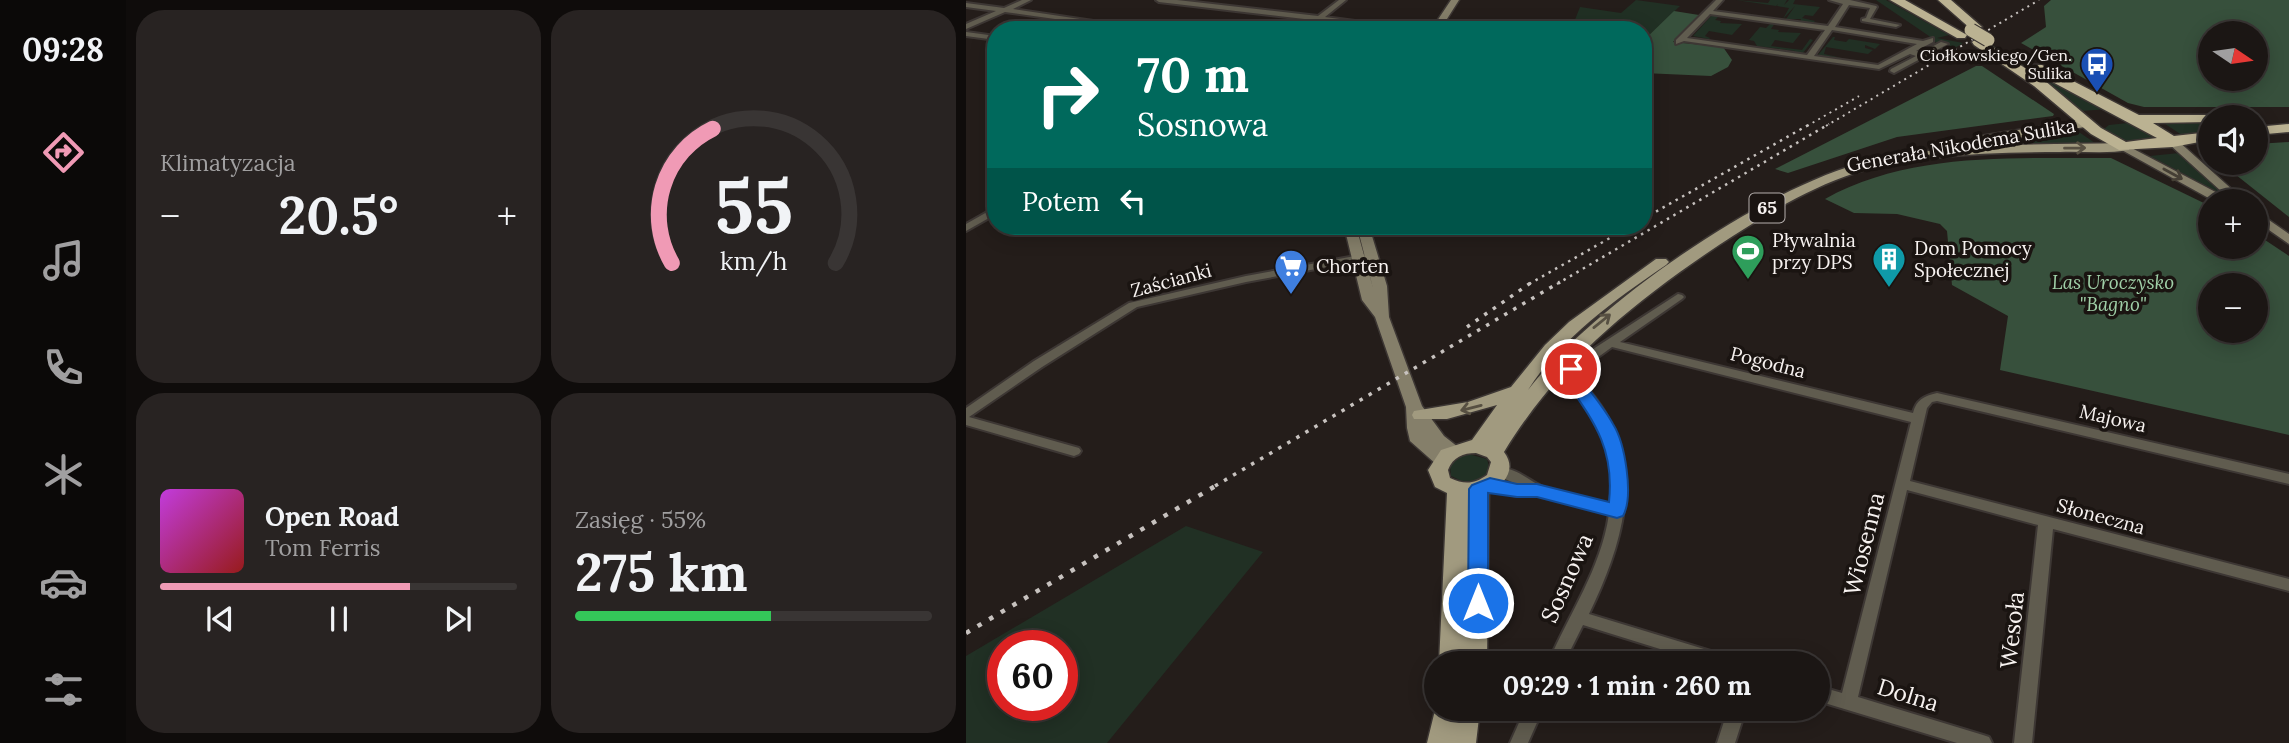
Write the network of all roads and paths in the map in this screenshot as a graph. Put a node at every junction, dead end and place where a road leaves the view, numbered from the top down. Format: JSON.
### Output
{"nodes":[{"id":1,"x":1028,"y":0,"type":"edge"},
{"id":2,"x":1159,"y":0,"type":"edge"},
{"id":3,"x":1205,"y":0,"type":"edge"},
{"id":4,"x":1343,"y":0,"type":"edge"},
{"id":5,"x":1455,"y":0,"type":"edge"},
{"id":6,"x":1720,"y":0,"type":"edge"},
{"id":7,"x":1832,"y":0,"type":"edge"},
{"id":8,"x":1896,"y":0,"type":"edge"},
{"id":9,"x":1917,"y":0,"type":"edge"},
{"id":10,"x":1928,"y":0,"type":"edge"},
{"id":11,"x":1944,"y":0,"type":"edge"},
{"id":12,"x":1849,"y":1,"type":"edge"},
{"id":13,"x":1860,"y":1,"type":"edge"},
{"id":14,"x":966,"y":5,"type":"edge"},
{"id":15,"x":1196,"y":5,"type":"junction"},
{"id":16,"x":1006,"y":10,"type":"junction"},
{"id":17,"x":1708,"y":12,"type":"junction"},
{"id":18,"x":1321,"y":19,"type":"junction"},
{"id":19,"x":1086,"y":21,"type":"edge"},
{"id":20,"x":1318,"y":21,"type":"edge"},
{"id":21,"x":1339,"y":21,"type":"edge"},
{"id":22,"x":1441,"y":21,"type":"edge"},
{"id":23,"x":1896,"y":25,"type":"dead end"},
{"id":24,"x":966,"y":27,"type":"edge"},
{"id":25,"x":1830,"y":28,"type":"junction"},
{"id":26,"x":1879,"y":28,"type":"junction"},
{"id":27,"x":1968,"y":31,"type":"junction"},
{"id":28,"x":1901,"y":33,"type":"dead end"},
{"id":29,"x":966,"y":34,"type":"edge"},
{"id":30,"x":987,"y":37,"type":"edge"},
{"id":31,"x":1984,"y":42,"type":"junction"},
{"id":32,"x":1944,"y":44,"type":"dead end"},
{"id":33,"x":1909,"y":51,"type":"junction"},
{"id":34,"x":1923,"y":55,"type":"junction"},
{"id":35,"x":1810,"y":56,"type":"junction"},
{"id":36,"x":1894,"y":71,"type":"dead end"},
{"id":37,"x":2198,"y":118,"type":"edge"},
{"id":38,"x":2268,"y":118,"type":"edge"},
{"id":39,"x":2289,"y":118,"type":"edge"},
{"id":40,"x":2136,"y":119,"type":"junction"},
{"id":41,"x":2087,"y":123,"type":"junction"},
{"id":42,"x":2289,"y":128,"type":"edge"},
{"id":43,"x":2268,"y":130,"type":"edge"},
{"id":44,"x":2198,"y":138,"type":"edge"},
{"id":45,"x":2173,"y":142,"type":"junction"},
{"id":46,"x":2124,"y":147,"type":"junction"},
{"id":47,"x":2201,"y":189,"type":"edge"},
{"id":48,"x":2226,"y":189,"type":"edge"},
{"id":49,"x":987,"y":215,"type":"edge"},
{"id":50,"x":2268,"y":224,"type":"edge"},
{"id":51,"x":966,"y":228,"type":"edge"},
{"id":52,"x":2268,"y":229,"type":"edge"},
{"id":53,"x":1354,"y":235,"type":"edge"},
{"id":54,"x":1363,"y":235,"type":"edge"},
{"id":55,"x":2289,"y":241,"type":"edge"},
{"id":56,"x":1364,"y":257,"type":"junction"},
{"id":57,"x":1678,"y":298,"type":"dead end"},
{"id":58,"x":1610,"y":343,"type":"junction"},
{"id":59,"x":1519,"y":390,"type":"junction"},
{"id":60,"x":1928,"y":399,"type":"joint"},
{"id":61,"x":1418,"y":411,"type":"junction"},
{"id":62,"x":966,"y":414,"type":"edge"},
{"id":63,"x":1918,"y":419,"type":"junction"},
{"id":64,"x":966,"y":421,"type":"edge"},
{"id":65,"x":1486,"y":449,"type":"junction"},
{"id":66,"x":1074,"y":451,"type":"dead end"},
{"id":67,"x":1448,"y":455,"type":"junction"},
{"id":68,"x":2289,"y":478,"type":"edge"},
{"id":69,"x":1482,"y":484,"type":"junction"},
{"id":70,"x":1903,"y":484,"type":"junction"},
{"id":71,"x":1617,"y":511,"type":"junction"},
{"id":72,"x":2046,"y":521,"type":"junction"},
{"id":73,"x":1478,"y":570,"type":"junction"},
{"id":74,"x":2289,"y":587,"type":"edge"},
{"id":75,"x":1579,"y":617,"type":"junction"},
{"id":76,"x":1453,"y":651,"type":"edge"},
{"id":77,"x":1469,"y":651,"type":"edge"},
{"id":78,"x":1475,"y":651,"type":"edge"},
{"id":79,"x":1562,"y":651,"type":"edge"},
{"id":80,"x":1688,"y":651,"type":"edge"},
{"id":81,"x":1830,"y":697,"type":"edge"},
{"id":82,"x":1848,"y":702,"type":"junction"},
{"id":83,"x":1444,"y":721,"type":"edge"},
{"id":84,"x":1466,"y":721,"type":"edge"},
{"id":85,"x":1529,"y":721,"type":"edge"},
{"id":86,"x":1733,"y":721,"type":"edge"},
{"id":87,"x":1440,"y":743,"type":"edge"},
{"id":88,"x":1463,"y":743,"type":"edge"},
{"id":89,"x":1519,"y":743,"type":"edge"},
{"id":90,"x":1726,"y":743,"type":"edge"},
{"id":91,"x":1983,"y":743,"type":"edge"},
{"id":92,"x":2023,"y":743,"type":"edge"}],
"edges":[{"from":1,"to":16,"type":"street"},
{"from":2,"to":15,"type":"street"},
{"from":3,"to":15,"type":"street"},
{"from":4,"to":18,"type":"street"},
{"from":5,"to":22,"type":"street"},
{"from":6,"to":17,"type":"street"},
{"from":7,"to":12,"type":"street"},
{"from":8,"to":27,"type":"highway"},
{"from":9,"to":27,"type":"highway"},
{"from":10,"to":27,"type":"highway"},
{"from":11,"to":27,"type":"highway"},
{"from":12,"to":13,"type":"street"},
{"from":12,"to":25,"type":"street"},
{"from":12,"to":26,"type":"street"},
{"from":14,"to":16,"type":"street"},
{"from":15,"to":18,"type":"street"},
{"from":16,"to":19,"type":"street"},
{"from":16,"to":24,"type":"street"},
{"from":17,"to":25,"type":"street"},
{"from":17,"to":35,"type":"street"},
{"from":18,"to":20,"type":"street"},
{"from":18,"to":21,"type":"street"},
{"from":23,"to":26,"type":"street"},
{"from":25,"to":26,"type":"street"},
{"from":25,"to":35,"type":"street"},
{"from":26,"to":28,"type":"street"},
{"from":26,"to":33,"type":"street"},
{"from":27,"to":31,"type":"highway"},
{"from":29,"to":30,"type":"street"},
{"from":31,"to":40,"type":"highway"},
{"from":31,"to":41,"type":"highway"},
{"from":32,"to":34,"type":"street"},
{"from":33,"to":34,"type":"street"},
{"from":33,"to":35,"type":"street"},
{"from":34,"to":36,"type":"street"},
{"from":37,"to":40,"type":"highway","number":"65"},
{"from":38,"to":39,"type":"highway"},
{"from":40,"to":41,"type":"highway","number":"65"},
{"from":40,"to":45,"type":"highway"},
{"from":41,"to":46,"type":"highway"},
{"from":41,"to":59,"type":"main road","name":"Generała Nikodema Sulika","number":"65"},
{"from":42,"to":43,"type":"highway"},
{"from":44,"to":45,"type":"highway","number":"65"},
{"from":45,"to":46,"type":"highway","number":"65"},
{"from":45,"to":48,"type":"street"},
{"from":46,"to":47,"type":"street","one_way":true},
{"from":65,"to":46,"type":"main road","name":"Generała Nikodema Sulika","number":"65","one_way":true},
{"from":49,"to":51,"type":"street"},
{"from":50,"to":55,"type":"street"},
{"from":52,"to":55,"type":"street"},
{"from":53,"to":56,"type":"street"},
{"from":54,"to":56,"type":"street"},
{"from":56,"to":61,"type":"street"},
{"from":56,"to":62,"type":"street","name":"Zaścianki"},
{"from":57,"to":58,"type":"street"},
{"from":58,"to":63,"type":"street","name":"Pogodna"},
{"from":58,"to":71,"type":"street","name":"Sosnowa"},
{"from":59,"to":61,"type":"main road","one_way":true},
{"from":59,"to":65,"type":"main road","name":"Generała Nikodema Sulika","number":"65"},
{"from":60,"to":63,"type":"street","name":"Wiosenna"},
{"from":60,"to":68,"type":"street","name":"Majowa"},
{"from":61,"to":67,"type":"street"},
{"from":63,"to":70,"type":"street","name":"Wiosenna"},
{"from":64,"to":66,"type":"street"},
{"from":65,"to":67,"type":"main road"},
{"from":65,"to":69,"type":"main road"},
{"from":67,"to":69,"type":"main road"},
{"from":69,"to":71,"type":"street","name":"Sosnowa"},
{"from":69,"to":73,"type":"main road"},
{"from":69,"to":76,"type":"main road"},
{"from":70,"to":72,"type":"street","name":"Słoneczna"},
{"from":70,"to":82,"type":"street","name":"Wiosenna"},
{"from":71,"to":75,"type":"street","name":"Sosnowa"},
{"from":72,"to":74,"type":"street","name":"Słoneczna"},
{"from":72,"to":92,"type":"street","name":"Wesoła"},
{"from":73,"to":77,"type":"main road"},
{"from":73,"to":78,"type":"main road"},
{"from":75,"to":79,"type":"street","name":"Sosnowa"},
{"from":75,"to":80,"type":"street"},
{"from":81,"to":82,"type":"street","name":"Dolna"},
{"from":82,"to":91,"type":"street","name":"Dolna"},
{"from":83,"to":87,"type":"main road"},
{"from":84,"to":88,"type":"main road"},
{"from":85,"to":89,"type":"street"},
{"from":86,"to":90,"type":"street"}]}
